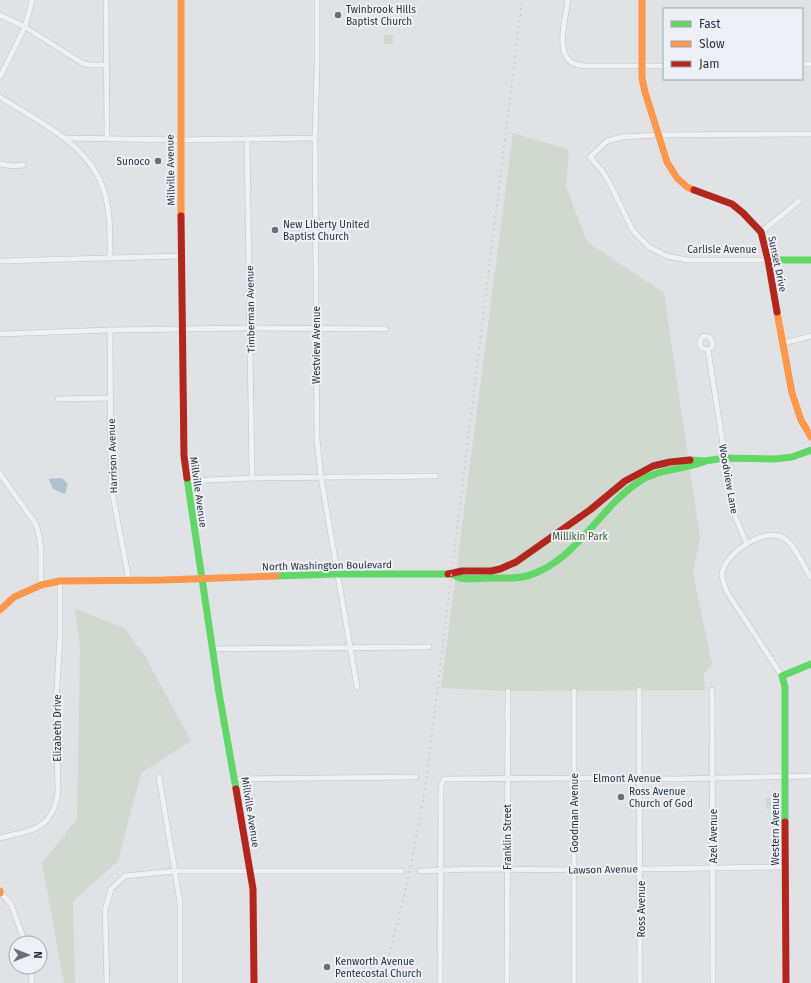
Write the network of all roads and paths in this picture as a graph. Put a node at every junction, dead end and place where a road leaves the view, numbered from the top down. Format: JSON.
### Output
{"nodes":[{"id":1,"x":32,"y":0,"type":"edge"},
{"id":2,"x":106,"y":0,"type":"edge"},
{"id":3,"x":181,"y":0,"type":"edge"},
{"id":4,"x":317,"y":0,"type":"edge"},
{"id":5,"x":568,"y":0,"type":"edge"},
{"id":6,"x":642,"y":0,"type":"edge"},
{"id":7,"x":0,"y":14,"type":"edge"},
{"id":8,"x":25,"y":27,"type":"junction"},
{"id":9,"x":106,"y":65,"type":"junction"},
{"id":10,"x":642,"y":66,"type":"junction"},
{"id":11,"x":663,"y":66,"type":"edge"},
{"id":12,"x":0,"y":77,"type":"edge"},
{"id":13,"x":0,"y":97,"type":"edge"},
{"id":14,"x":811,"y":134,"type":"edge"},
{"id":15,"x":658,"y":135,"type":"junction"},
{"id":16,"x":64,"y":138,"type":"junction"},
{"id":17,"x":315,"y":138,"type":"junction"},
{"id":18,"x":107,"y":139,"type":"junction"},
{"id":19,"x":247,"y":139,"type":"junction"},
{"id":20,"x":180,"y":140,"type":"junction"},
{"id":21,"x":0,"y":164,"type":"edge"},
{"id":22,"x":23,"y":165,"type":"dead end"},
{"id":23,"x":799,"y":202,"type":"dead end"},
{"id":24,"x":761,"y":232,"type":"junction"},
{"id":25,"x":181,"y":256,"type":"junction"},
{"id":26,"x":110,"y":258,"type":"junction"},
{"id":27,"x":768,"y":260,"type":"junction"},
{"id":28,"x":811,"y":260,"type":"edge"},
{"id":29,"x":0,"y":261,"type":"edge"},
{"id":30,"x":250,"y":328,"type":"junction"},
{"id":31,"x":316,"y":328,"type":"junction"},
{"id":32,"x":182,"y":329,"type":"junction"},
{"id":33,"x":386,"y":329,"type":"dead end"},
{"id":34,"x":110,"y":330,"type":"junction"},
{"id":35,"x":0,"y":334,"type":"edge"},
{"id":36,"x":811,"y":336,"type":"edge"},
{"id":37,"x":784,"y":343,"type":"junction"},
{"id":38,"x":708,"y":350,"type":"dead end"},
{"id":39,"x":110,"y":398,"type":"junction"},
{"id":40,"x":58,"y":399,"type":"dead end"},
{"id":41,"x":811,"y":438,"type":"edge"},
{"id":42,"x":811,"y":450,"type":"edge"},
{"id":43,"x":725,"y":458,"type":"junction"},
{"id":44,"x":705,"y":461,"type":"junction"},
{"id":45,"x":0,"y":474,"type":"edge"},
{"id":46,"x":436,"y":476,"type":"dead end"},
{"id":47,"x":321,"y":477,"type":"junction"},
{"id":48,"x":252,"y":478,"type":"junction"},
{"id":49,"x":187,"y":481,"type":"junction"},
{"id":50,"x":747,"y":544,"type":"junction"},
{"id":51,"x":337,"y":574,"type":"junction"},
{"id":52,"x":451,"y":574,"type":"junction"},
{"id":53,"x":202,"y":578,"type":"junction"},
{"id":54,"x":811,"y":578,"type":"edge"},
{"id":55,"x":129,"y":580,"type":"junction"},
{"id":56,"x":60,"y":581,"type":"junction"},
{"id":57,"x":41,"y":585,"type":"junction"},
{"id":58,"x":0,"y":610,"type":"edge"},
{"id":59,"x":429,"y":647,"type":"dead end"},
{"id":60,"x":350,"y":648,"type":"junction"},
{"id":61,"x":213,"y":649,"type":"junction"},
{"id":62,"x":811,"y":664,"type":"edge"},
{"id":63,"x":782,"y":676,"type":"junction"},
{"id":64,"x":357,"y":687,"type":"dead end"},
{"id":65,"x":639,"y":690,"type":"dead end"},
{"id":66,"x":712,"y":690,"type":"dead end"},
{"id":67,"x":508,"y":691,"type":"dead end"},
{"id":68,"x":574,"y":691,"type":"dead end"},
{"id":69,"x":785,"y":776,"type":"junction"},
{"id":70,"x":811,"y":776,"type":"edge"},
{"id":71,"x":159,"y":778,"type":"dead end"},
{"id":72,"x":416,"y":778,"type":"dead end"},
{"id":73,"x":508,"y":778,"type":"junction"},
{"id":74,"x":713,"y":778,"type":"junction"},
{"id":75,"x":235,"y":779,"type":"junction"},
{"id":76,"x":574,"y":779,"type":"junction"},
{"id":77,"x":640,"y":779,"type":"junction"},
{"id":78,"x":0,"y":838,"type":"edge"},
{"id":79,"x":713,"y":867,"type":"junction"},
{"id":80,"x":786,"y":867,"type":"junction"},
{"id":81,"x":641,"y":868,"type":"junction"},
{"id":82,"x":507,"y":869,"type":"junction"},
{"id":83,"x":574,"y":870,"type":"junction"},
{"id":84,"x":175,"y":871,"type":"junction"},
{"id":85,"x":250,"y":871,"type":"junction"},
{"id":86,"x":402,"y":871,"type":"dead end"},
{"id":87,"x":420,"y":871,"type":"dead end"},
{"id":88,"x":441,"y":871,"type":"junction"},
{"id":89,"x":0,"y":892,"type":"edge"},
{"id":90,"x":22,"y":935,"type":"edge"},
{"id":91,"x":107,"y":983,"type":"edge"},
{"id":92,"x":180,"y":983,"type":"edge"},
{"id":93,"x":254,"y":983,"type":"edge"},
{"id":94,"x":440,"y":983,"type":"edge"},
{"id":95,"x":507,"y":983,"type":"edge"},
{"id":96,"x":574,"y":983,"type":"edge"},
{"id":97,"x":640,"y":983,"type":"edge"},
{"id":98,"x":713,"y":983,"type":"edge"},
{"id":99,"x":786,"y":983,"type":"edge"}],
"edges":[{"from":1,"to":8,"type":"street"},
{"from":2,"to":9,"type":"street"},
{"from":3,"to":20,"type":"street","name":"Millville Avenue"},
{"from":4,"to":17,"type":"street","name":"Westview Avenue"},
{"from":5,"to":10,"type":"street"},
{"from":6,"to":10,"type":"street","name":"Sunset Drive"},
{"from":7,"to":8,"type":"street"},
{"from":8,"to":9,"type":"street"},
{"from":8,"to":12,"type":"street"},
{"from":9,"to":18,"type":"street"},
{"from":10,"to":11,"type":"street"},
{"from":10,"to":15,"type":"street","name":"Sunset Drive"},
{"from":13,"to":16,"type":"street"},
{"from":14,"to":15,"type":"street"},
{"from":15,"to":24,"type":"street","name":"Sunset Drive"},
{"from":15,"to":27,"type":"street","name":"Carlisle Avenue"},
{"from":16,"to":18,"type":"street"},
{"from":16,"to":26,"type":"street"},
{"from":17,"to":19,"type":"street"},
{"from":17,"to":31,"type":"street","name":"Westview Avenue"},
{"from":18,"to":20,"type":"street"},
{"from":19,"to":20,"type":"street"},
{"from":19,"to":30,"type":"street","name":"Timberman Avenue"},
{"from":20,"to":25,"type":"street","name":"Millville Avenue"},
{"from":21,"to":22,"type":"street"},
{"from":23,"to":24,"type":"street"},
{"from":24,"to":27,"type":"street","name":"Sunset Drive"},
{"from":25,"to":26,"type":"street"},
{"from":25,"to":32,"type":"street","name":"Millville Avenue"},
{"from":26,"to":29,"type":"street"},
{"from":27,"to":28,"type":"street","name":"Carlisle Avenue"},
{"from":27,"to":37,"type":"street","name":"Sunset Drive"},
{"from":30,"to":31,"type":"street"},
{"from":30,"to":32,"type":"street"},
{"from":30,"to":48,"type":"street","name":"Timberman Avenue"},
{"from":31,"to":33,"type":"street"},
{"from":31,"to":47,"type":"street","name":"Westview Avenue"},
{"from":32,"to":34,"type":"street"},
{"from":32,"to":49,"type":"street","name":"Millville Avenue"},
{"from":34,"to":35,"type":"street"},
{"from":34,"to":39,"type":"street","name":"Harrison Avenue"},
{"from":36,"to":37,"type":"street"},
{"from":37,"to":41,"type":"street","name":"Sunset Drive"},
{"from":38,"to":43,"type":"street","name":"Woodview Lane"},
{"from":39,"to":40,"type":"street"},
{"from":39,"to":55,"type":"street","name":"Harrison Avenue"},
{"from":42,"to":43,"type":"street","name":"North Washington Boulevard"},
{"from":43,"to":44,"type":"street","name":"North Washington Boulevard"},
{"from":43,"to":50,"type":"street","name":"Woodview Lane"},
{"from":44,"to":52,"type":"street","name":"North Washington Boulevard"},
{"from":44,"to":52,"type":"street","name":"North Washington Boulevard"},
{"from":45,"to":57,"type":"street"},
{"from":46,"to":47,"type":"street"},
{"from":47,"to":48,"type":"street"},
{"from":47,"to":51,"type":"street","name":"Westview Avenue"},
{"from":48,"to":49,"type":"street"},
{"from":49,"to":53,"type":"street","name":"Millville Avenue"},
{"from":50,"to":54,"type":"street"},
{"from":50,"to":63,"type":"street"},
{"from":51,"to":52,"type":"street","name":"North Washington Boulevard"},
{"from":51,"to":53,"type":"street","name":"North Washington Boulevard"},
{"from":51,"to":60,"type":"street","name":"Westview Avenue"},
{"from":53,"to":55,"type":"street","name":"North Washington Boulevard"},
{"from":53,"to":61,"type":"street","name":"Millville Avenue"},
{"from":55,"to":56,"type":"street","name":"North Washington Boulevard"},
{"from":56,"to":57,"type":"street","name":"North Washington Boulevard"},
{"from":56,"to":78,"type":"street","name":"Elizabeth Drive"},
{"from":57,"to":58,"type":"street","name":"North Washington Boulevard"},
{"from":59,"to":60,"type":"street"},
{"from":60,"to":61,"type":"street"},
{"from":60,"to":64,"type":"street","name":"Westview Avenue"},
{"from":61,"to":75,"type":"street","name":"Millville Avenue"},
{"from":62,"to":63,"type":"street"},
{"from":63,"to":69,"type":"street","name":"Western Avenue"},
{"from":65,"to":77,"type":"street","name":"Ross Avenue"},
{"from":66,"to":74,"type":"street","name":"Azel Avenue"},
{"from":67,"to":73,"type":"street","name":"Franklin Street"},
{"from":68,"to":76,"type":"street","name":"Goodman Avenue"},
{"from":69,"to":70,"type":"street","name":"Elmont Avenue"},
{"from":69,"to":74,"type":"street","name":"Elmont Avenue"},
{"from":69,"to":80,"type":"street","name":"Western Avenue"},
{"from":71,"to":84,"type":"street"},
{"from":72,"to":75,"type":"street"},
{"from":73,"to":76,"type":"street","name":"Elmont Avenue"},
{"from":73,"to":82,"type":"street","name":"Franklin Street"},
{"from":73,"to":88,"type":"street","name":"Elmont Avenue"},
{"from":74,"to":77,"type":"street","name":"Elmont Avenue"},
{"from":74,"to":79,"type":"street","name":"Azel Avenue"},
{"from":75,"to":85,"type":"street","name":"Millville Avenue"},
{"from":76,"to":77,"type":"street","name":"Elmont Avenue"},
{"from":76,"to":83,"type":"street","name":"Goodman Avenue"},
{"from":77,"to":81,"type":"street","name":"Ross Avenue"},
{"from":79,"to":80,"type":"street","name":"Lawson Avenue"},
{"from":79,"to":81,"type":"street","name":"Lawson Avenue"},
{"from":79,"to":98,"type":"street","name":"Azel Avenue"},
{"from":80,"to":99,"type":"street","name":"Western Avenue"},
{"from":81,"to":83,"type":"street","name":"Lawson Avenue"},
{"from":81,"to":97,"type":"street","name":"Ross Avenue"},
{"from":82,"to":83,"type":"street","name":"Lawson Avenue"},
{"from":82,"to":88,"type":"street","name":"Lawson Avenue"},
{"from":82,"to":95,"type":"street","name":"Franklin Street"},
{"from":83,"to":96,"type":"street","name":"Goodman Avenue"},
{"from":84,"to":85,"type":"street"},
{"from":84,"to":91,"type":"street"},
{"from":84,"to":92,"type":"street"},
{"from":85,"to":86,"type":"street"},
{"from":85,"to":93,"type":"street","name":"Millville Avenue"},
{"from":87,"to":88,"type":"street","name":"Lawson Avenue"},
{"from":88,"to":94,"type":"street"},
{"from":89,"to":90,"type":"street"}]}
